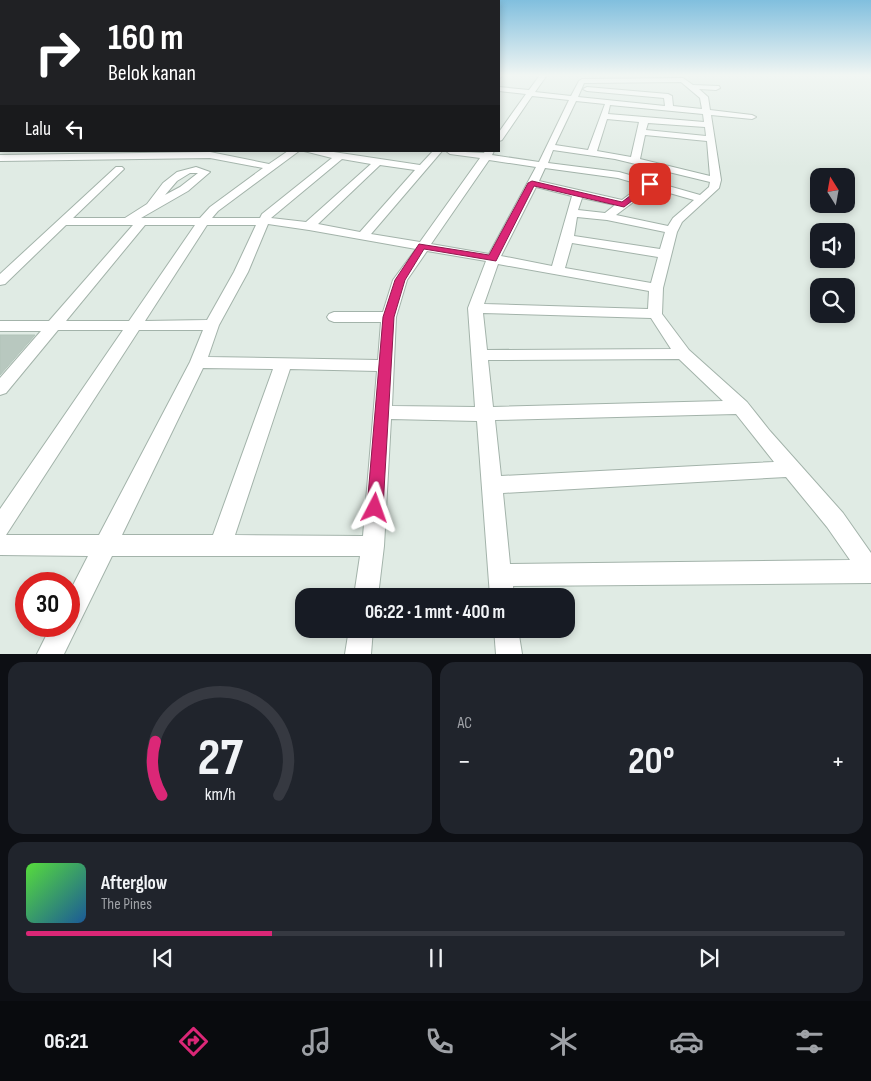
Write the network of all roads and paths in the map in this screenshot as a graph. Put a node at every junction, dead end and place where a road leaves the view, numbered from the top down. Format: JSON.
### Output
{"nodes":[{"id":1,"x":521,"y":106,"type":"edge"},
{"id":2,"x":569,"y":106,"type":"edge"},
{"id":3,"x":607,"y":106,"type":"edge"},
{"id":4,"x":633,"y":106,"type":"edge"},
{"id":5,"x":669,"y":106,"type":"edge"},
{"id":6,"x":706,"y":106,"type":"edge"},
{"id":7,"x":669,"y":109,"type":"junction"},
{"id":8,"x":707,"y":112,"type":"junction"},
{"id":9,"x":605,"y":116,"type":"junction"},
{"id":10,"x":752,"y":117,"type":"dead end"},
{"id":11,"x":644,"y":120,"type":"junction"},
{"id":12,"x":503,"y":125,"type":"edge"},
{"id":13,"x":709,"y":126,"type":"junction"},
{"id":14,"x":641,"y":132,"type":"junction"},
{"id":15,"x":711,"y":139,"type":"junction"},
{"id":16,"x":550,"y":147,"type":"junction"},
{"id":17,"x":242,"y":152,"type":"edge"},
{"id":18,"x":294,"y":152,"type":"edge"},
{"id":19,"x":314,"y":152,"type":"edge"},
{"id":20,"x":437,"y":152,"type":"edge"},
{"id":21,"x":463,"y":152,"type":"edge"},
{"id":22,"x":592,"y":152,"type":"junction"},
{"id":23,"x":214,"y":153,"type":"edge"},
{"id":24,"x":147,"y":154,"type":"edge"},
{"id":25,"x":488,"y":154,"type":"edge"},
{"id":26,"x":340,"y":156,"type":"junction"},
{"id":27,"x":2,"y":158,"type":"edge"},
{"id":28,"x":231,"y":159,"type":"junction"},
{"id":29,"x":635,"y":161,"type":"junction"},
{"id":30,"x":378,"y":162,"type":"junction"},
{"id":31,"x":542,"y":165,"type":"junction"},
{"id":32,"x":271,"y":167,"type":"junction"},
{"id":33,"x":422,"y":168,"type":"junction"},
{"id":34,"x":119,"y":169,"type":"dead end"},
{"id":35,"x":716,"y":180,"type":"junction"},
{"id":36,"x":532,"y":183,"type":"junction"},
{"id":37,"x":650,"y":184,"type":"junction"},
{"id":38,"x":579,"y":194,"type":"junction"},
{"id":39,"x":702,"y":199,"type":"junction"},
{"id":40,"x":624,"y":204,"type":"junction"},
{"id":41,"x":151,"y":206,"type":"junction"},
{"id":42,"x":214,"y":209,"type":"junction"},
{"id":43,"x":573,"y":213,"type":"junction"},
{"id":44,"x":608,"y":217,"type":"junction"},
{"id":45,"x":265,"y":218,"type":"junction"},
{"id":46,"x":62,"y":222,"type":"junction"},
{"id":47,"x":133,"y":223,"type":"junction"},
{"id":48,"x":202,"y":223,"type":"junction"},
{"id":49,"x":309,"y":226,"type":"junction"},
{"id":50,"x":672,"y":230,"type":"junction"},
{"id":51,"x":364,"y":236,"type":"junction"},
{"id":52,"x":567,"y":239,"type":"junction"},
{"id":53,"x":422,"y":246,"type":"junction"},
{"id":54,"x":665,"y":254,"type":"junction"},
{"id":55,"x":492,"y":259,"type":"junction"},
{"id":56,"x":557,"y":271,"type":"junction"},
{"id":57,"x":0,"y":281,"type":"edge"},
{"id":58,"x":656,"y":288,"type":"junction"},
{"id":59,"x":475,"y":308,"type":"junction"},
{"id":60,"x":654,"y":314,"type":"junction"},
{"id":61,"x":334,"y":317,"type":"dead end"},
{"id":62,"x":389,"y":317,"type":"junction"},
{"id":63,"x":135,"y":325,"type":"junction"},
{"id":64,"x":212,"y":325,"type":"junction"},
{"id":65,"x":0,"y":326,"type":"edge"},
{"id":66,"x":54,"y":326,"type":"junction"},
{"id":67,"x":683,"y":354,"type":"junction"},
{"id":68,"x":480,"y":355,"type":"junction"},
{"id":69,"x":198,"y":362,"type":"junction"},
{"id":70,"x":283,"y":365,"type":"junction"},
{"id":71,"x":385,"y":366,"type":"junction"},
{"id":72,"x":0,"y":389,"type":"edge"},
{"id":73,"x":741,"y":407,"type":"junction"},
{"id":74,"x":381,"y":412,"type":"junction"},
{"id":75,"x":485,"y":414,"type":"junction"},
{"id":76,"x":791,"y":469,"type":"junction"},
{"id":77,"x":493,"y":485,"type":"junction"},
{"id":78,"x":0,"y":527,"type":"edge"},
{"id":79,"x":107,"y":544,"type":"junction"},
{"id":80,"x":0,"y":545,"type":"edge"},
{"id":81,"x":220,"y":546,"type":"junction"},
{"id":82,"x":373,"y":546,"type":"junction"},
{"id":83,"x":871,"y":572,"type":"edge"},
{"id":84,"x":501,"y":586,"type":"edge"},
{"id":85,"x":367,"y":588,"type":"edge"},
{"id":86,"x":80,"y":597,"type":"edge"},
{"id":87,"x":58,"y":637,"type":"edge"},
{"id":88,"x":360,"y":638,"type":"edge"},
{"id":89,"x":507,"y":638,"type":"edge"},
{"id":90,"x":50,"y":654,"type":"edge"},
{"id":91,"x":358,"y":654,"type":"edge"},
{"id":92,"x":508,"y":654,"type":"edge"}],
"edges":[{"from":1,"to":12,"type":"street"},
{"from":2,"to":16,"type":"street"},
{"from":3,"to":9,"type":"street"},
{"from":4,"to":7,"type":"street"},
{"from":5,"to":7,"type":"street"},
{"from":6,"to":8,"type":"street"},
{"from":7,"to":8,"type":"street"},
{"from":8,"to":10,"type":"street"},
{"from":8,"to":13,"type":"street"},
{"from":9,"to":11,"type":"street"},
{"from":9,"to":22,"type":"street"},
{"from":11,"to":13,"type":"street"},
{"from":11,"to":14,"type":"street"},
{"from":13,"to":15,"type":"street"},
{"from":14,"to":15,"type":"street"},
{"from":14,"to":29,"type":"street"},
{"from":15,"to":35,"type":"street"},
{"from":16,"to":22,"type":"street"},
{"from":16,"to":31,"type":"street"},
{"from":17,"to":28,"type":"street"},
{"from":18,"to":32,"type":"street"},
{"from":19,"to":26,"type":"street"},
{"from":20,"to":33,"type":"street"},
{"from":21,"to":25,"type":"street"},
{"from":22,"to":29,"type":"street"},
{"from":23,"to":24,"type":"street"},
{"from":23,"to":28,"type":"street"},
{"from":24,"to":27,"type":"street"},
{"from":25,"to":31,"type":"street"},
{"from":25,"to":53,"type":"street"},
{"from":26,"to":30,"type":"street"},
{"from":26,"to":45,"type":"street"},
{"from":28,"to":32,"type":"street"},
{"from":29,"to":35,"type":"street"},
{"from":30,"to":33,"type":"street"},
{"from":30,"to":49,"type":"street"},
{"from":31,"to":36,"type":"street"},
{"from":31,"to":37,"type":"street"},
{"from":32,"to":42,"type":"street"},
{"from":33,"to":51,"type":"street"},
{"from":34,"to":46,"type":"street"},
{"from":35,"to":39,"type":"street"},
{"from":36,"to":38,"type":"street"},
{"from":36,"to":55,"type":"street"},
{"from":37,"to":39,"type":"street"},
{"from":37,"to":40,"type":"street"},
{"from":38,"to":40,"type":"street"},
{"from":38,"to":43,"type":"street"},
{"from":39,"to":50,"type":"street"},
{"from":40,"to":44,"type":"street"},
{"from":41,"to":41,"type":"street"},
{"from":41,"to":47,"type":"street"},
{"from":42,"to":45,"type":"street"},
{"from":42,"to":48,"type":"street"},
{"from":43,"to":44,"type":"street"},
{"from":43,"to":52,"type":"street"},
{"from":44,"to":50,"type":"street"},
{"from":45,"to":48,"type":"street"},
{"from":45,"to":49,"type":"street"},
{"from":45,"to":64,"type":"street"},
{"from":46,"to":47,"type":"street"},
{"from":46,"to":57,"type":"street"},
{"from":47,"to":48,"type":"street"},
{"from":47,"to":66,"type":"street"},
{"from":48,"to":63,"type":"street"},
{"from":49,"to":51,"type":"street"},
{"from":50,"to":54,"type":"street"},
{"from":51,"to":53,"type":"street"},
{"from":52,"to":54,"type":"street"},
{"from":52,"to":56,"type":"street"},
{"from":53,"to":55,"type":"street"},
{"from":53,"to":62,"type":"street"},
{"from":54,"to":58,"type":"street"},
{"from":55,"to":56,"type":"street"},
{"from":55,"to":59,"type":"street"},
{"from":56,"to":58,"type":"street"},
{"from":58,"to":60,"type":"street"},
{"from":59,"to":60,"type":"street"},
{"from":59,"to":68,"type":"street"},
{"from":60,"to":67,"type":"street"},
{"from":61,"to":62,"type":"street"},
{"from":62,"to":71,"type":"street"},
{"from":63,"to":64,"type":"street"},
{"from":63,"to":66,"type":"street"},
{"from":63,"to":78,"type":"street"},
{"from":64,"to":69,"type":"street"},
{"from":65,"to":66,"type":"street"},
{"from":66,"to":72,"type":"street"},
{"from":67,"to":68,"type":"street"},
{"from":67,"to":73,"type":"street"},
{"from":68,"to":75,"type":"street"},
{"from":69,"to":70,"type":"street"},
{"from":69,"to":79,"type":"street"},
{"from":70,"to":71,"type":"street"},
{"from":70,"to":81,"type":"street"},
{"from":71,"to":74,"type":"street"},
{"from":73,"to":75,"type":"street"},
{"from":73,"to":76,"type":"street"},
{"from":74,"to":75,"type":"street"},
{"from":74,"to":82,"type":"street"},
{"from":75,"to":77,"type":"street"},
{"from":76,"to":77,"type":"street"},
{"from":76,"to":83,"type":"street"},
{"from":77,"to":84,"type":"street"},
{"from":79,"to":80,"type":"street"},
{"from":79,"to":81,"type":"street"},
{"from":79,"to":86,"type":"street"},
{"from":81,"to":82,"type":"street"},
{"from":82,"to":85,"type":"street"},
{"from":83,"to":84,"type":"street"},
{"from":87,"to":90,"type":"street"},
{"from":88,"to":91,"type":"street"},
{"from":89,"to":92,"type":"street"}]}
